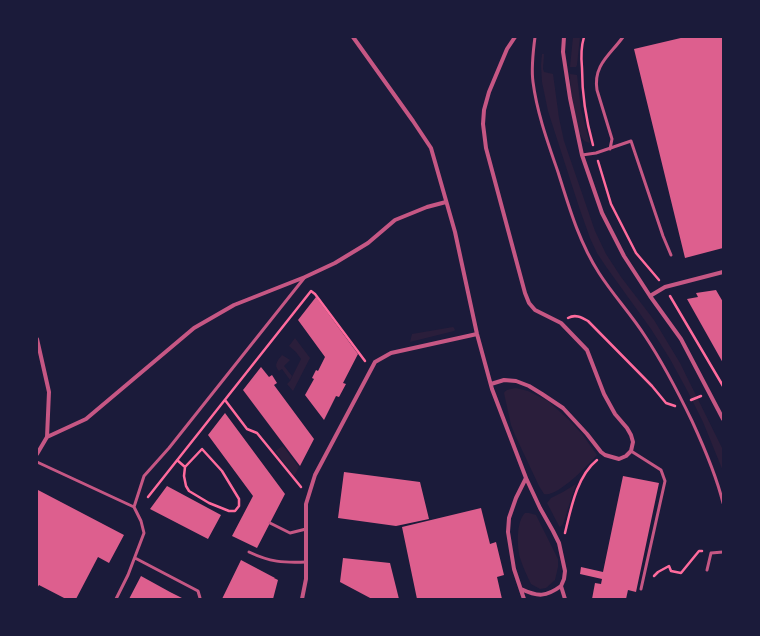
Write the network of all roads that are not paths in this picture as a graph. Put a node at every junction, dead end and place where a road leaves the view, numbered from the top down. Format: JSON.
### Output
{"nodes":[{"id":1,"x":353,"y":37,"type":"edge"},
{"id":2,"x":515,"y":37,"type":"edge"},
{"id":3,"x":535,"y":37,"type":"edge"},
{"id":4,"x":564,"y":37,"type":"edge"},
{"id":5,"x":624,"y":37,"type":"edge"},
{"id":6,"x":610,"y":149,"type":"junction"},
{"id":7,"x":582,"y":155,"type":"junction"},
{"id":8,"x":446,"y":202,"type":"junction"},
{"id":9,"x":671,"y":255,"type":"dead end"},
{"id":10,"x":723,"y":272,"type":"edge"},
{"id":11,"x":305,"y":278,"type":"junction"},
{"id":12,"x":650,"y":296,"type":"junction"},
{"id":13,"x":477,"y":334,"type":"junction"},
{"id":14,"x":37,"y":339,"type":"edge"},
{"id":15,"x":490,"y":384,"type":"junction"},
{"id":16,"x":723,"y":419,"type":"edge"},
{"id":17,"x":47,"y":437,"type":"junction"},
{"id":18,"x":631,"y":451,"type":"junction"},
{"id":19,"x":37,"y":454,"type":"edge"},
{"id":20,"x":37,"y":462,"type":"edge"},
{"id":21,"x":526,"y":478,"type":"junction"},
{"id":22,"x":723,"y":503,"type":"edge"},
{"id":23,"x":134,"y":507,"type":"junction"},
{"id":24,"x":270,"y":523,"type":"dead end"},
{"id":25,"x":306,"y":529,"type":"junction"},
{"id":26,"x":249,"y":552,"type":"dead end"},
{"id":27,"x":723,"y":552,"type":"edge"},
{"id":28,"x":135,"y":558,"type":"junction"},
{"id":29,"x":306,"y":562,"type":"junction"},
{"id":30,"x":706,"y":570,"type":"dead end"},
{"id":31,"x":561,"y":586,"type":"junction"},
{"id":32,"x":521,"y":589,"type":"junction"},
{"id":33,"x":641,"y":589,"type":"dead end"},
{"id":34,"x":200,"y":598,"type":"dead end"},
{"id":35,"x":116,"y":599,"type":"edge"},
{"id":36,"x":302,"y":599,"type":"edge"},
{"id":37,"x":524,"y":599,"type":"edge"},
{"id":38,"x":565,"y":599,"type":"edge"}],
"edges":[{"from":1,"to":8,"type":"street"},
{"from":2,"to":18,"type":"street"},
{"from":3,"to":22,"type":"lane"},
{"from":4,"to":7,"type":"street"},
{"from":5,"to":6,"type":"lane"},
{"from":6,"to":7,"type":"lane"},
{"from":6,"to":9,"type":"lane"},
{"from":7,"to":12,"type":"street"},
{"from":8,"to":11,"type":"street"},
{"from":8,"to":13,"type":"street"},
{"from":10,"to":12,"type":"street"},
{"from":11,"to":17,"type":"street"},
{"from":11,"to":23,"type":"lane"},
{"from":12,"to":16,"type":"street"},
{"from":13,"to":15,"type":"street"},
{"from":13,"to":25,"type":"street"},
{"from":14,"to":17,"type":"street"},
{"from":15,"to":18,"type":"street"},
{"from":15,"to":21,"type":"street"},
{"from":17,"to":19,"type":"street"},
{"from":18,"to":33,"type":"lane"},
{"from":20,"to":23,"type":"lane"},
{"from":21,"to":31,"type":"street"},
{"from":21,"to":32,"type":"street"},
{"from":23,"to":28,"type":"lane"},
{"from":24,"to":25,"type":"lane"},
{"from":25,"to":29,"type":"street"},
{"from":26,"to":29,"type":"lane"},
{"from":27,"to":30,"type":"lane"},
{"from":28,"to":34,"type":"lane"},
{"from":28,"to":35,"type":"lane"},
{"from":29,"to":36,"type":"street"},
{"from":31,"to":32,"type":"street"},
{"from":31,"to":38,"type":"street"},
{"from":32,"to":37,"type":"street"}]}
